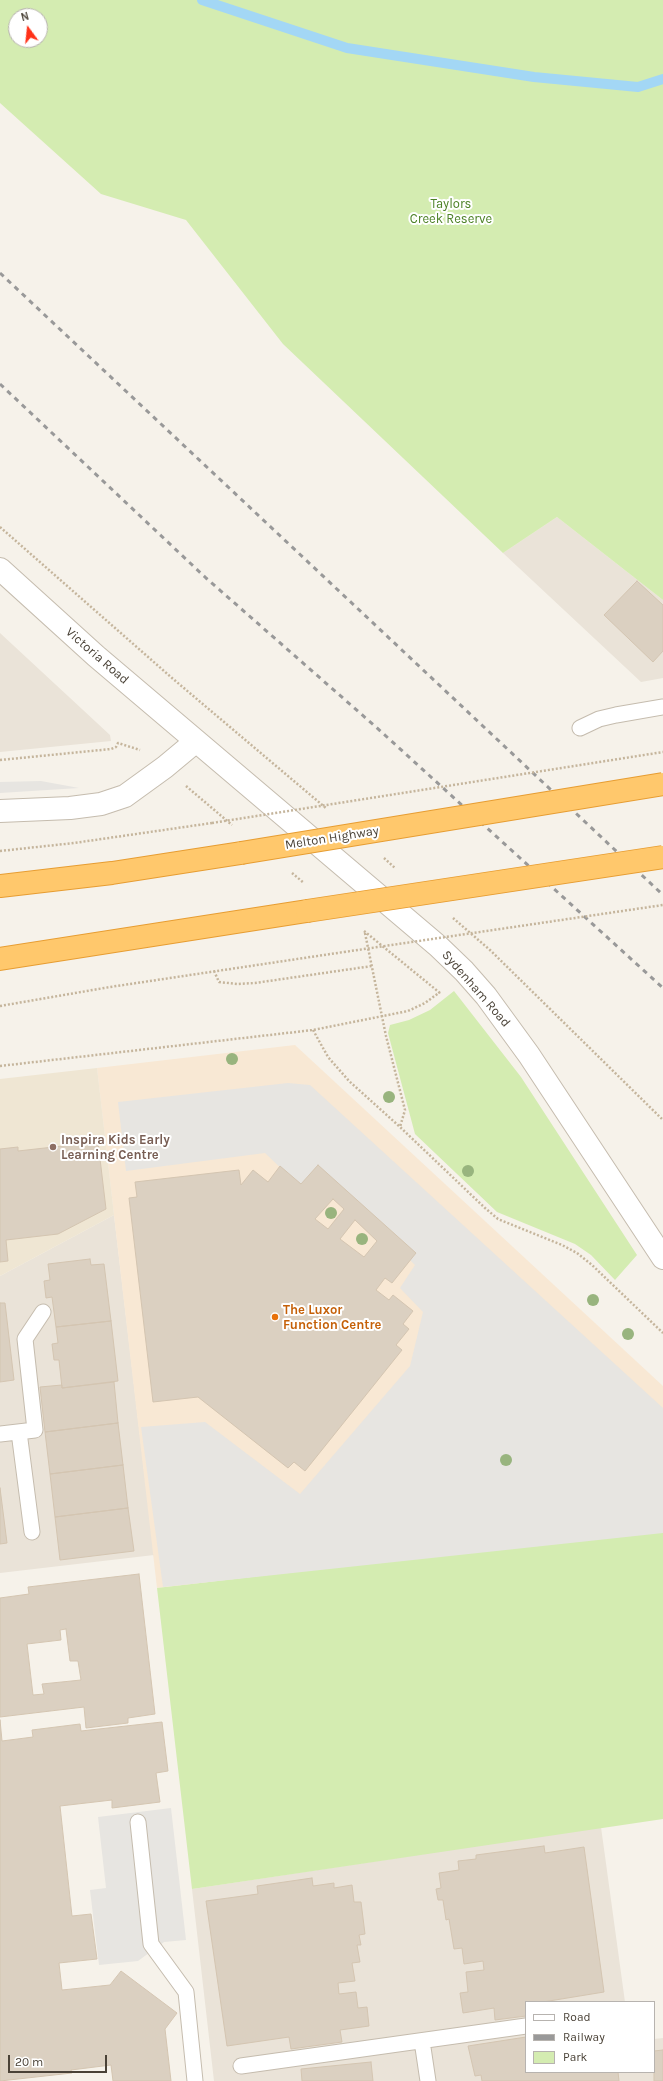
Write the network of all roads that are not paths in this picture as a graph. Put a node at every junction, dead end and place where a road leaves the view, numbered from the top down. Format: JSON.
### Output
{"nodes":[{"id":1,"x":0,"y":569,"type":"edge"},
{"id":2,"x":663,"y":707,"type":"edge"},
{"id":3,"x":580,"y":728,"type":"dead end"},
{"id":4,"x":195,"y":742,"type":"junction"},
{"id":5,"x":663,"y":784,"type":"edge"},
{"id":6,"x":0,"y":811,"type":"edge"},
{"id":7,"x":663,"y":857,"type":"edge"},
{"id":8,"x":0,"y":886,"type":"edge"},
{"id":9,"x":0,"y":959,"type":"edge"},
{"id":10,"x":663,"y":1258,"type":"edge"},
{"id":11,"x":43,"y":1312,"type":"dead end"},
{"id":12,"x":19,"y":1432,"type":"junction"},
{"id":13,"x":0,"y":1434,"type":"edge"},
{"id":14,"x":32,"y":1532,"type":"dead end"},
{"id":15,"x":138,"y":1822,"type":"dead end"},
{"id":16,"x":525,"y":2026,"type":"edge"},
{"id":17,"x":422,"y":2041,"type":"junction"},
{"id":18,"x":241,"y":2066,"type":"dead end"},
{"id":19,"x":195,"y":2081,"type":"edge"},
{"id":20,"x":428,"y":2081,"type":"edge"}],
"edges":[{"from":1,"to":4,"type":"street","name":"Victoria Road"},
{"from":2,"to":3,"type":"lane"},
{"from":4,"to":6,"type":"street"},
{"from":4,"to":10,"type":"street","name":"Sydenham Road"},
{"from":5,"to":8,"type":"highway","name":"Melton Highway","bridge":true},
{"from":7,"to":9,"type":"highway","bridge":true},
{"from":11,"to":12,"type":"lane"},
{"from":12,"to":13,"type":"lane"},
{"from":12,"to":14,"type":"lane"},
{"from":15,"to":19,"type":"lane"},
{"from":16,"to":17,"type":"lane"},
{"from":17,"to":18,"type":"lane"},
{"from":17,"to":20,"type":"lane"}]}
